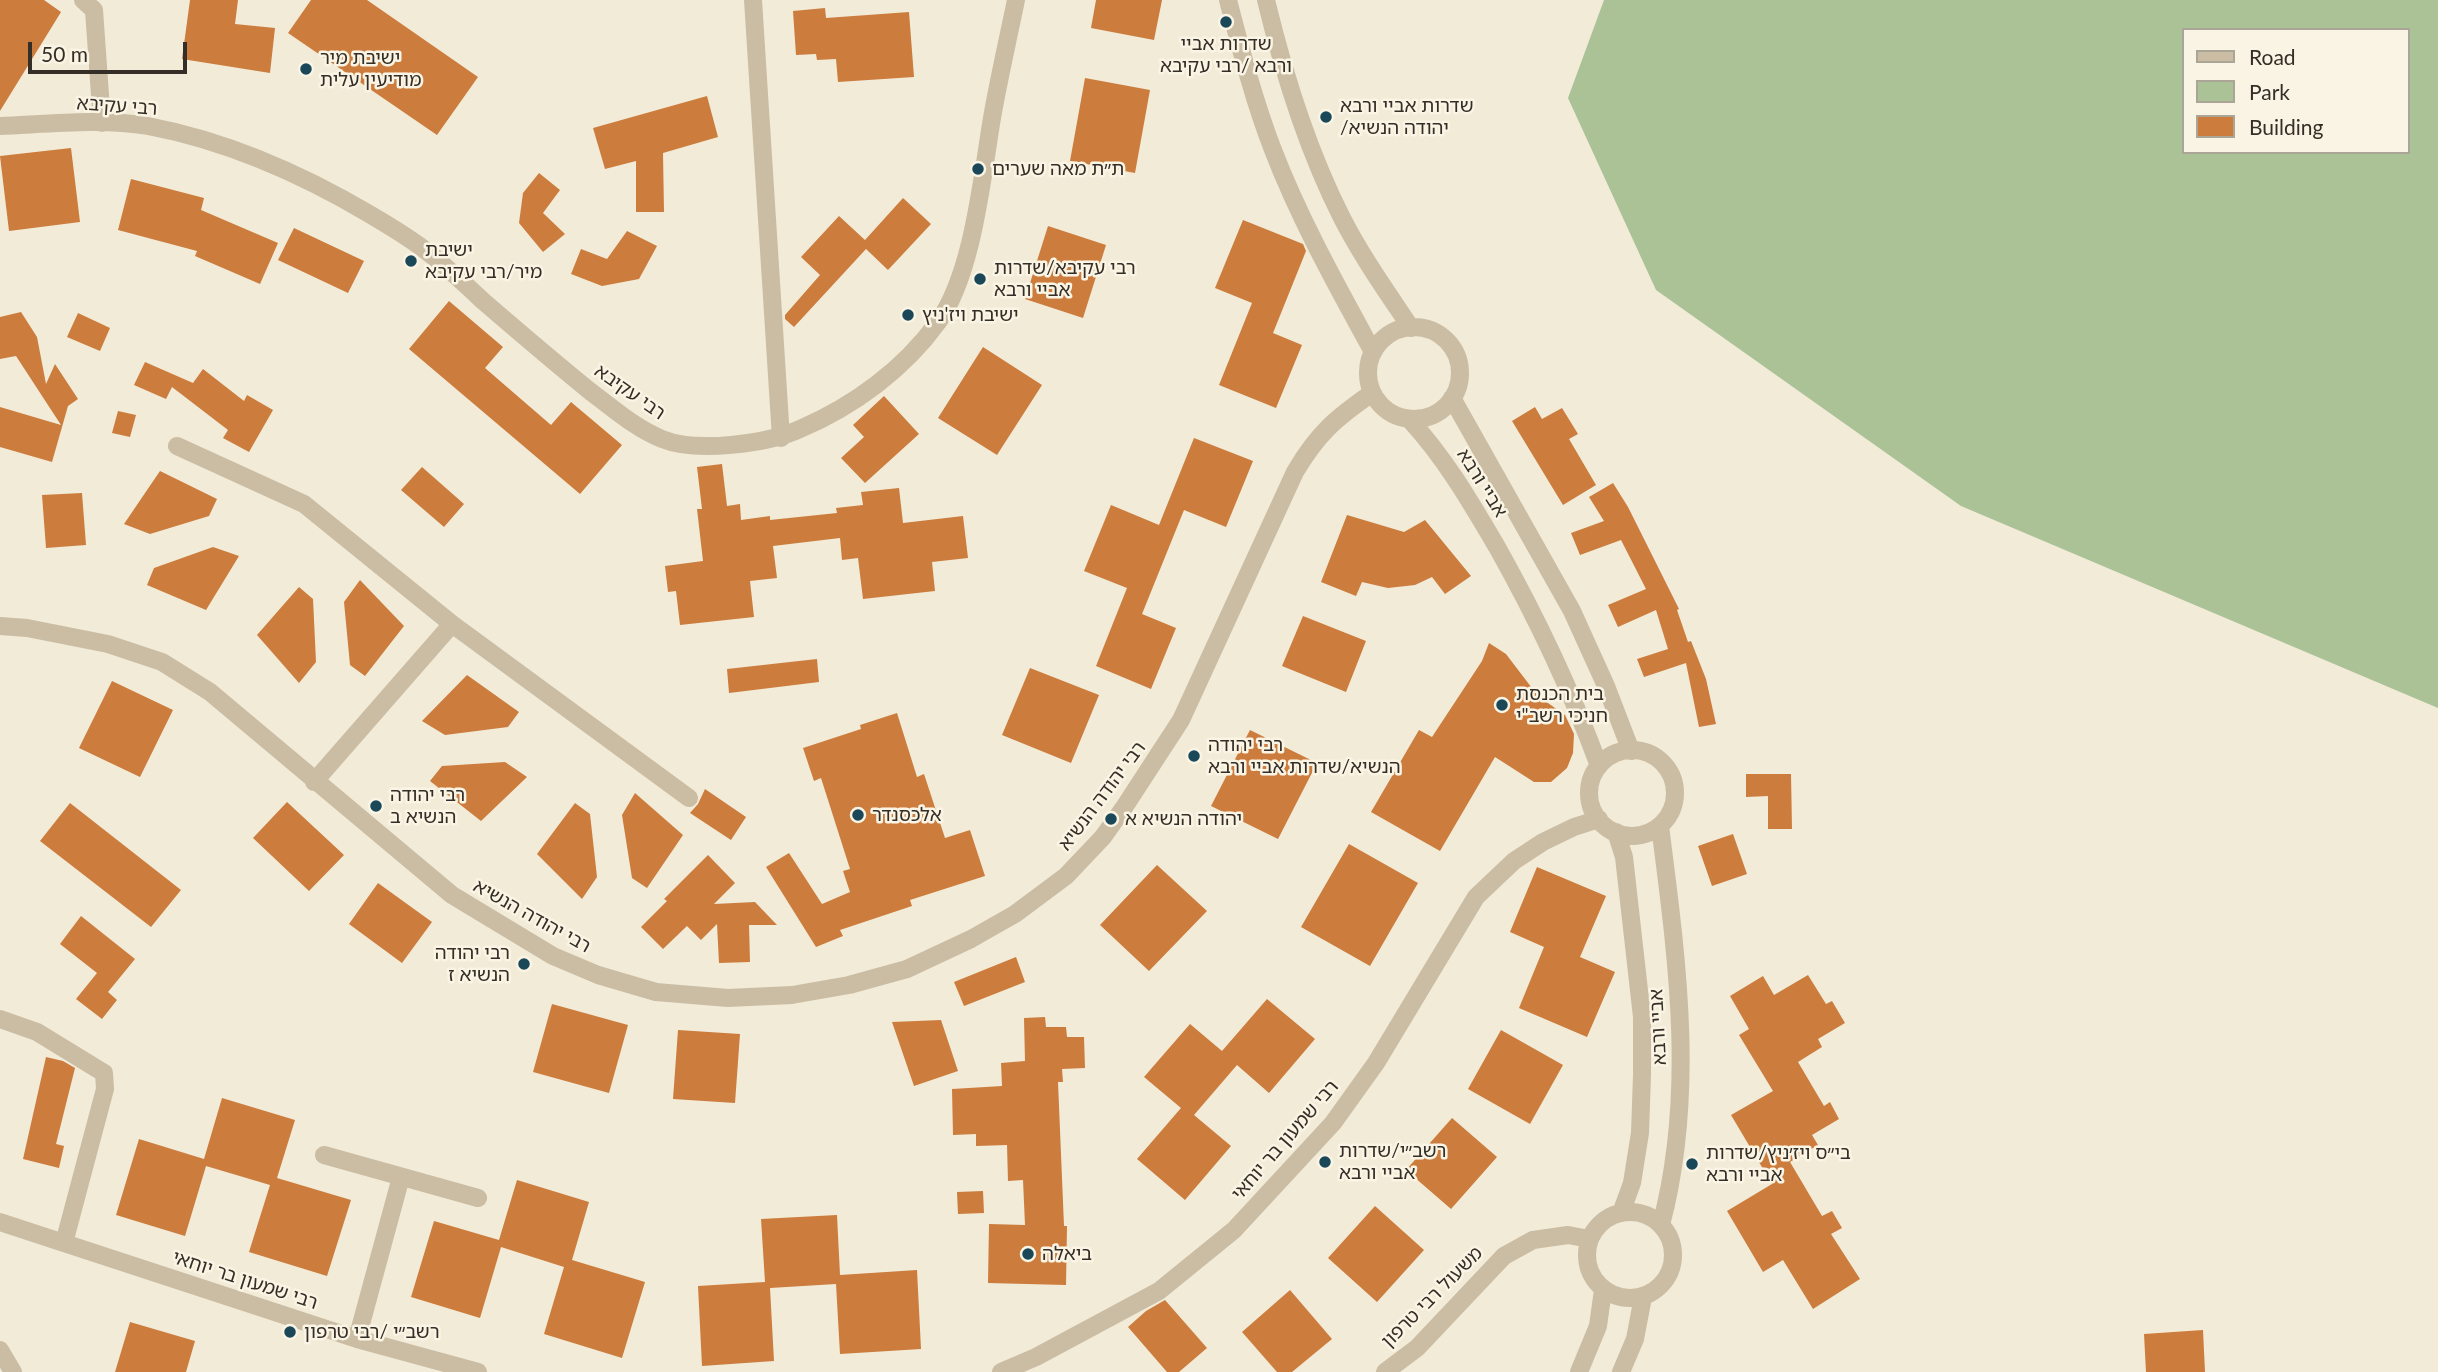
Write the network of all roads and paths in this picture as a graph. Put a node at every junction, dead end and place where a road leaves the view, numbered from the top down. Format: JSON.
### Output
{"nodes":[{"id":1,"x":83,"y":0,"type":"edge"},
{"id":2,"x":753,"y":0,"type":"edge"},
{"id":3,"x":1016,"y":0,"type":"edge"},
{"id":4,"x":1228,"y":0,"type":"edge"},
{"id":5,"x":1266,"y":0,"type":"edge"},
{"id":6,"x":102,"y":123,"type":"junction"},
{"id":7,"x":0,"y":126,"type":"edge"},
{"id":8,"x":1411,"y":328,"type":"junction"},
{"id":9,"x":1373,"y":352,"type":"junction"},
{"id":10,"x":1372,"y":393,"type":"junction"},
{"id":11,"x":1452,"y":398,"type":"junction"},
{"id":12,"x":1409,"y":419,"type":"junction"},
{"id":13,"x":781,"y":438,"type":"junction"},
{"id":14,"x":177,"y":446,"type":"dead end"},
{"id":15,"x":452,"y":624,"type":"junction"},
{"id":16,"x":0,"y":626,"type":"edge"},
{"id":17,"x":1632,"y":751,"type":"junction"},
{"id":18,"x":1599,"y":766,"type":"junction"},
{"id":19,"x":314,"y":782,"type":"junction"},
{"id":20,"x":689,"y":798,"type":"dead end"},
{"id":21,"x":1599,"y":819,"type":"junction"},
{"id":22,"x":1660,"y":826,"type":"junction"},
{"id":23,"x":1616,"y":832,"type":"junction"},
{"id":24,"x":0,"y":1019,"type":"edge"},
{"id":25,"x":324,"y":1155,"type":"dead end"},
{"id":26,"x":401,"y":1177,"type":"junction"},
{"id":27,"x":478,"y":1198,"type":"dead end"},
{"id":28,"x":1621,"y":1213,"type":"junction"},
{"id":29,"x":0,"y":1222,"type":"edge"},
{"id":30,"x":1661,"y":1225,"type":"junction"},
{"id":31,"x":1589,"y":1239,"type":"junction"},
{"id":32,"x":64,"y":1243,"type":"junction"},
{"id":33,"x":1603,"y":1290,"type":"junction"},
{"id":34,"x":1643,"y":1297,"type":"junction"},
{"id":35,"x":356,"y":1339,"type":"junction"},
{"id":36,"x":0,"y":1350,"type":"edge"},
{"id":37,"x":13,"y":1372,"type":"edge"},
{"id":38,"x":478,"y":1372,"type":"edge"},
{"id":39,"x":1002,"y":1372,"type":"edge"},
{"id":40,"x":1385,"y":1372,"type":"edge"},
{"id":41,"x":1579,"y":1372,"type":"edge"},
{"id":42,"x":1621,"y":1372,"type":"edge"}],
"edges":[{"from":1,"to":6,"type":"street"},
{"from":2,"to":13,"type":"street"},
{"from":3,"to":13,"type":"street","name":"רבי עקיבא"},
{"from":4,"to":9,"type":"street"},
{"from":5,"to":8,"type":"street"},
{"from":6,"to":7,"type":"street","name":"רבי עקיבא"},
{"from":6,"to":13,"type":"street","name":"רבי עקיבא"},
{"from":8,"to":9,"type":"street"},
{"from":8,"to":11,"type":"street"},
{"from":9,"to":10,"type":"street"},
{"from":10,"to":12,"type":"street"},
{"from":10,"to":19,"type":"street","name":"רבי יהודה הנשיא"},
{"from":11,"to":12,"type":"street"},
{"from":11,"to":17,"type":"street","name":"אביי ורבא"},
{"from":12,"to":18,"type":"street","name":"אביי ורבא"},
{"from":14,"to":15,"type":"street"},
{"from":15,"to":19,"type":"street"},
{"from":15,"to":20,"type":"street"},
{"from":16,"to":19,"type":"street","name":"רבי יהודה הנשיא"},
{"from":17,"to":18,"type":"street"},
{"from":17,"to":22,"type":"street"},
{"from":18,"to":21,"type":"street"},
{"from":21,"to":23,"type":"street"},
{"from":21,"to":39,"type":"street","name":"רבי שמעון בר יוחאי"},
{"from":22,"to":23,"type":"street"},
{"from":22,"to":30,"type":"street","name":"אביי ורבא"},
{"from":23,"to":28,"type":"street","name":"אביי ורבא"},
{"from":24,"to":32,"type":"street"},
{"from":25,"to":26,"type":"street"},
{"from":26,"to":27,"type":"street"},
{"from":26,"to":35,"type":"street"},
{"from":28,"to":30,"type":"street"},
{"from":28,"to":31,"type":"street"},
{"from":29,"to":32,"type":"street","name":"רבי שמעון בר יוחאי"},
{"from":30,"to":34,"type":"street"},
{"from":31,"to":33,"type":"street"},
{"from":31,"to":40,"type":"street","name":"משעול רבי טרפון"},
{"from":32,"to":35,"type":"street","name":"רבי שמעון בר יוחאי"},
{"from":33,"to":34,"type":"street"},
{"from":33,"to":41,"type":"street"},
{"from":34,"to":42,"type":"street"},
{"from":35,"to":38,"type":"street","name":"רבי שמעון בר יוחאי"},
{"from":36,"to":37,"type":"street"}]}
